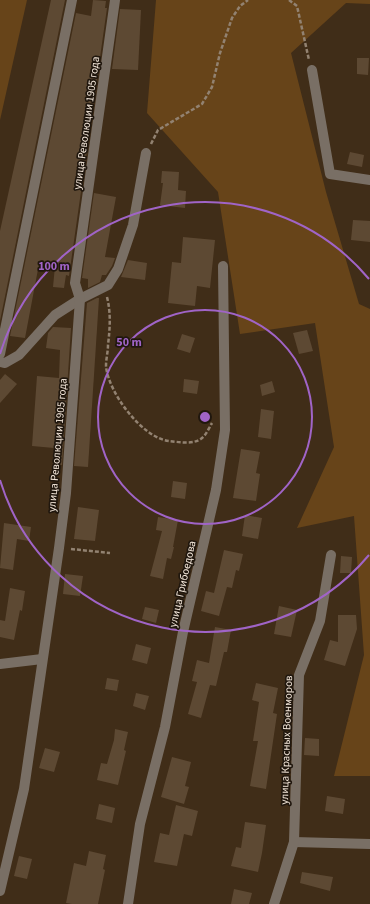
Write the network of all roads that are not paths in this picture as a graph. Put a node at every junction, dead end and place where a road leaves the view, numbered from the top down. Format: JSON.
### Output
{"nodes":[{"id":1,"x":72,"y":0,"type":"edge"},
{"id":2,"x":115,"y":0,"type":"edge"},
{"id":3,"x":312,"y":70,"type":"road end"},
{"id":4,"x":146,"y":153,"type":"road end"},
{"id":5,"x":370,"y":180,"type":"edge"},
{"id":6,"x":223,"y":266,"type":"dead end"},
{"id":7,"x":80,"y":299,"type":"junction"},
{"id":8,"x":0,"y":354,"type":"edge"},
{"id":9,"x":0,"y":362,"type":"edge"},
{"id":10,"x":331,"y":555,"type":"dead end"},
{"id":11,"x":42,"y":659,"type":"junction"},
{"id":12,"x":0,"y":664,"type":"edge"},
{"id":13,"x":294,"y":842,"type":"junction"},
{"id":14,"x":370,"y":844,"type":"edge"},
{"id":15,"x":0,"y":891,"type":"edge"},
{"id":16,"x":128,"y":904,"type":"edge"},
{"id":17,"x":274,"y":904,"type":"edge"}],
"edges":[{"from":1,"to":8,"type":"street"},
{"from":2,"to":7,"type":"street","name":"улица Революции 1905 года"},
{"from":3,"to":5,"type":"street"},
{"from":4,"to":7,"type":"street"},
{"from":6,"to":16,"type":"street","name":"улица Грибоедова"},
{"from":7,"to":9,"type":"street"},
{"from":7,"to":11,"type":"street","name":"улица Революции 1905 года"},
{"from":10,"to":13,"type":"street","name":"улица Красных Военморов"},
{"from":11,"to":12,"type":"street"},
{"from":11,"to":15,"type":"street","name":"улица Революции 1905 года"},
{"from":13,"to":14,"type":"street"},
{"from":13,"to":17,"type":"street","name":"улица Красных Военморов"}]}
